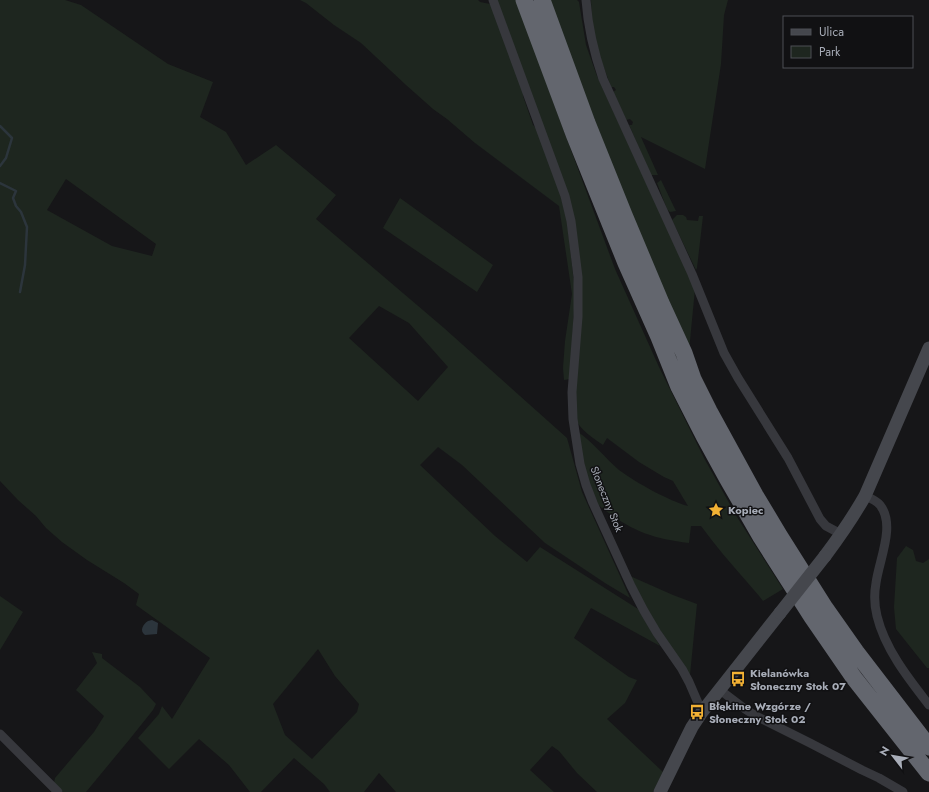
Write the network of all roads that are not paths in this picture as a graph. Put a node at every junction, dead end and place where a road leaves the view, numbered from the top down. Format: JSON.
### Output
{"nodes":[{"id":1,"x":493,"y":0,"type":"edge"},
{"id":2,"x":524,"y":0,"type":"edge"},
{"id":3,"x":542,"y":0,"type":"edge"},
{"id":4,"x":586,"y":0,"type":"edge"},
{"id":5,"x":929,"y":348,"type":"edge"},
{"id":6,"x":865,"y":496,"type":"junction"},
{"id":7,"x":842,"y":534,"type":"junction"},
{"id":8,"x":720,"y":690,"type":"junction"},
{"id":9,"x":929,"y":705,"type":"edge"},
{"id":10,"x":702,"y":712,"type":"junction"},
{"id":11,"x":0,"y":734,"type":"edge"},
{"id":12,"x":929,"y":747,"type":"edge"},
{"id":13,"x":929,"y":773,"type":"edge"},
{"id":14,"x":58,"y":792,"type":"edge"},
{"id":15,"x":660,"y":792,"type":"edge"},
{"id":16,"x":903,"y":792,"type":"edge"}],
"edges":[{"from":1,"to":10,"type":"street","name":"Słoneczny Stok"},
{"from":2,"to":13,"type":"highway"},
{"from":3,"to":12,"type":"highway"},
{"from":4,"to":7,"type":"street"},
{"from":5,"to":6,"type":"street"},
{"from":6,"to":7,"type":"street"},
{"from":6,"to":9,"type":"street"},
{"from":7,"to":8,"type":"street","bridge":true},
{"from":8,"to":10,"type":"street"},
{"from":8,"to":16,"type":"street"},
{"from":10,"to":15,"type":"street"},
{"from":11,"to":14,"type":"street"}]}
